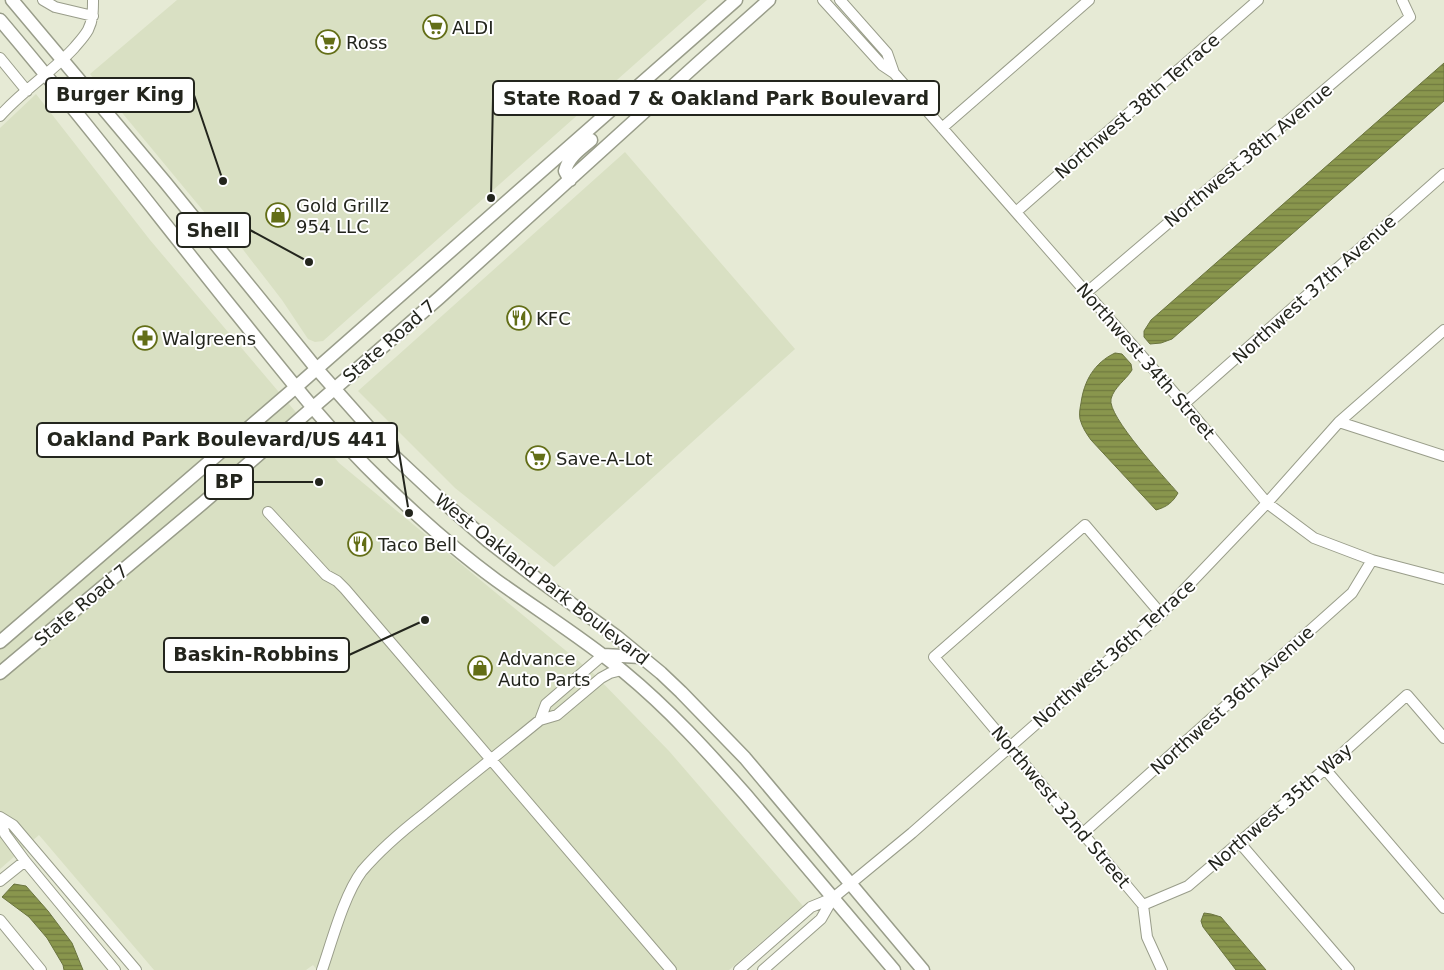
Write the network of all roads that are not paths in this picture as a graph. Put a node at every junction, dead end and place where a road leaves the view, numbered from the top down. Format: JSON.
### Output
{"nodes":[{"id":1,"x":12,"y":0,"type":"edge"},
{"id":2,"x":43,"y":0,"type":"edge"},
{"id":3,"x":93,"y":0,"type":"edge"},
{"id":4,"x":736,"y":0,"type":"edge"},
{"id":5,"x":769,"y":0,"type":"edge"},
{"id":6,"x":823,"y":0,"type":"edge"},
{"id":7,"x":840,"y":0,"type":"edge"},
{"id":8,"x":1089,"y":0,"type":"edge"},
{"id":9,"x":1258,"y":0,"type":"edge"},
{"id":10,"x":1402,"y":0,"type":"edge"},
{"id":11,"x":93,"y":16,"type":"junction"},
{"id":12,"x":0,"y":20,"type":"edge"},
{"id":13,"x":0,"y":58,"type":"edge"},
{"id":14,"x":63,"y":60,"type":"junction"},
{"id":15,"x":46,"y":74,"type":"junction"},
{"id":16,"x":894,"y":74,"type":"junction"},
{"id":17,"x":642,"y":84,"type":"junction"},
{"id":18,"x":28,"y":91,"type":"junction"},
{"id":19,"x":0,"y":116,"type":"edge"},
{"id":20,"x":942,"y":128,"type":"junction"},
{"id":21,"x":1444,"y":174,"type":"edge"},
{"id":22,"x":570,"y":180,"type":"junction"},
{"id":23,"x":1016,"y":212,"type":"junction"},
{"id":24,"x":1086,"y":292,"type":"junction"},
{"id":25,"x":1444,"y":330,"type":"edge"},
{"id":26,"x":316,"y":368,"type":"junction"},
{"id":27,"x":296,"y":387,"type":"junction"},
{"id":28,"x":334,"y":389,"type":"junction"},
{"id":29,"x":1184,"y":404,"type":"junction"},
{"id":30,"x":313,"y":407,"type":"junction"},
{"id":31,"x":1338,"y":422,"type":"junction"},
{"id":32,"x":1444,"y":456,"type":"edge"},
{"id":33,"x":1267,"y":503,"type":"junction"},
{"id":34,"x":268,"y":512,"type":"dead end"},
{"id":35,"x":1372,"y":560,"type":"junction"},
{"id":36,"x":1444,"y":579,"type":"edge"},
{"id":37,"x":1162,"y":614,"type":"junction"},
{"id":38,"x":0,"y":642,"type":"edge"},
{"id":39,"x":603,"y":655,"type":"junction"},
{"id":40,"x":641,"y":657,"type":"junction"},
{"id":41,"x":622,"y":670,"type":"junction"},
{"id":42,"x":0,"y":673,"type":"edge"},
{"id":43,"x":540,"y":720,"type":"junction"},
{"id":44,"x":1444,"y":738,"type":"edge"},
{"id":45,"x":1010,"y":747,"type":"junction"},
{"id":46,"x":492,"y":760,"type":"junction"},
{"id":47,"x":1325,"y":769,"type":"junction"},
{"id":48,"x":0,"y":818,"type":"edge"},
{"id":49,"x":1082,"y":834,"type":"junction"},
{"id":50,"x":1239,"y":842,"type":"junction"},
{"id":51,"x":25,"y":861,"type":"junction"},
{"id":52,"x":0,"y":882,"type":"edge"},
{"id":53,"x":851,"y":884,"type":"junction"},
{"id":54,"x":833,"y":898,"type":"junction"},
{"id":55,"x":1143,"y":906,"type":"junction"},
{"id":56,"x":1444,"y":908,"type":"edge"},
{"id":57,"x":0,"y":920,"type":"edge"},
{"id":58,"x":41,"y":970,"type":"edge"},
{"id":59,"x":115,"y":970,"type":"edge"},
{"id":60,"x":136,"y":970,"type":"edge"},
{"id":61,"x":322,"y":970,"type":"edge"},
{"id":62,"x":671,"y":970,"type":"edge"},
{"id":63,"x":739,"y":970,"type":"edge"},
{"id":64,"x":764,"y":970,"type":"edge"},
{"id":65,"x":894,"y":970,"type":"edge"},
{"id":66,"x":923,"y":970,"type":"edge"},
{"id":67,"x":1162,"y":970,"type":"edge"},
{"id":68,"x":1349,"y":970,"type":"edge"}],
"edges":[{"from":1,"to":14,"type":"main road","name":"West Oakland Park Boulevard"},
{"from":2,"to":11,"type":"street"},
{"from":3,"to":11,"type":"street"},
{"from":4,"to":17,"type":"main road","name":"State Road 7"},
{"from":5,"to":22,"type":"main road","name":"State Road 7"},
{"from":6,"to":16,"type":"street","name":"Northwest 34th Street"},
{"from":7,"to":16,"type":"street","name":"Northwest 34th Street"},
{"from":8,"to":20,"type":"street"},
{"from":9,"to":23,"type":"street","name":"Northwest 38th Terrace"},
{"from":10,"to":24,"type":"street","name":"Northwest 38th Avenue"},
{"from":11,"to":14,"type":"street"},
{"from":12,"to":15,"type":"main road","name":"West Oakland Park Boulevard"},
{"from":13,"to":18,"type":"street"},
{"from":14,"to":15,"type":"street"},
{"from":14,"to":26,"type":"main road","name":"West Oakland Park Boulevard"},
{"from":15,"to":18,"type":"street"},
{"from":15,"to":27,"type":"main road","name":"West Oakland Park Boulevard"},
{"from":16,"to":20,"type":"street","name":"Northwest 34th Street"},
{"from":17,"to":22,"type":"main road"},
{"from":17,"to":26,"type":"main road","name":"State Road 7"},
{"from":18,"to":19,"type":"street"},
{"from":20,"to":23,"type":"street","name":"Northwest 34th Street"},
{"from":21,"to":29,"type":"street","name":"Northwest 37th Avenue"},
{"from":22,"to":28,"type":"main road","name":"State Road 7"},
{"from":23,"to":24,"type":"street","name":"Northwest 34th Street"},
{"from":24,"to":29,"type":"street","name":"Northwest 34th Street"},
{"from":25,"to":31,"type":"street","name":"Northwest 36th Terrace"},
{"from":26,"to":27,"type":"main road","name":"State Road 7"},
{"from":26,"to":28,"type":"main road","name":"West Oakland Park Boulevard"},
{"from":27,"to":30,"type":"main road","name":"West Oakland Park Boulevard"},
{"from":27,"to":38,"type":"main road","name":"State Road 7"},
{"from":28,"to":30,"type":"main road","name":"State Road 7"},
{"from":28,"to":40,"type":"main road","name":"West Oakland Park Boulevard"},
{"from":29,"to":33,"type":"street","name":"Northwest 34th Street"},
{"from":30,"to":39,"type":"main road","name":"West Oakland Park Boulevard"},
{"from":30,"to":42,"type":"main road","name":"State Road 7"},
{"from":31,"to":32,"type":"street"},
{"from":31,"to":33,"type":"street","name":"Northwest 36th Terrace"},
{"from":33,"to":35,"type":"street","name":"Northwest 34th Street"},
{"from":33,"to":37,"type":"street","name":"Northwest 36th Terrace"},
{"from":34,"to":46,"type":"street"},
{"from":35,"to":36,"type":"street","name":"Northwest 34th Street"},
{"from":35,"to":49,"type":"street","name":"Northwest 36th Avenue"},
{"from":37,"to":45,"type":"street","name":"Northwest 36th Terrace"},
{"from":37,"to":45,"type":"street","name":"Northwest 32nd Street"},
{"from":39,"to":40,"type":"main road"},
{"from":39,"to":41,"type":"main road","name":"West Oakland Park Boulevard"},
{"from":39,"to":43,"type":"street"},
{"from":40,"to":53,"type":"main road","name":"West Oakland Park Boulevard"},
{"from":41,"to":43,"type":"street"},
{"from":41,"to":54,"type":"main road","name":"West Oakland Park Boulevard"},
{"from":43,"to":46,"type":"street"},
{"from":44,"to":47,"type":"street","name":"Northwest 35th Way"},
{"from":45,"to":49,"type":"street","name":"Northwest 32nd Street"},
{"from":45,"to":53,"type":"street","name":"Northwest 36th Terrace"},
{"from":46,"to":61,"type":"street"},
{"from":46,"to":62,"type":"street"},
{"from":47,"to":50,"type":"street","name":"Northwest 35th Way"},
{"from":47,"to":56,"type":"street"},
{"from":48,"to":51,"type":"street"},
{"from":48,"to":60,"type":"street"},
{"from":49,"to":55,"type":"street","name":"Northwest 32nd Street"},
{"from":50,"to":55,"type":"street","name":"Northwest 35th Way"},
{"from":50,"to":68,"type":"street"},
{"from":51,"to":52,"type":"street"},
{"from":51,"to":59,"type":"street"},
{"from":53,"to":54,"type":"street","name":"Northwest 36th Terrace"},
{"from":53,"to":66,"type":"main road","name":"West Oakland Park Boulevard"},
{"from":54,"to":63,"type":"street","name":"Northwest 36th Terrace"},
{"from":54,"to":64,"type":"street","name":"Northwest 36th Terrace"},
{"from":54,"to":65,"type":"main road","name":"West Oakland Park Boulevard"},
{"from":55,"to":67,"type":"street","name":"Northwest 32nd Street"},
{"from":57,"to":58,"type":"street"}]}
